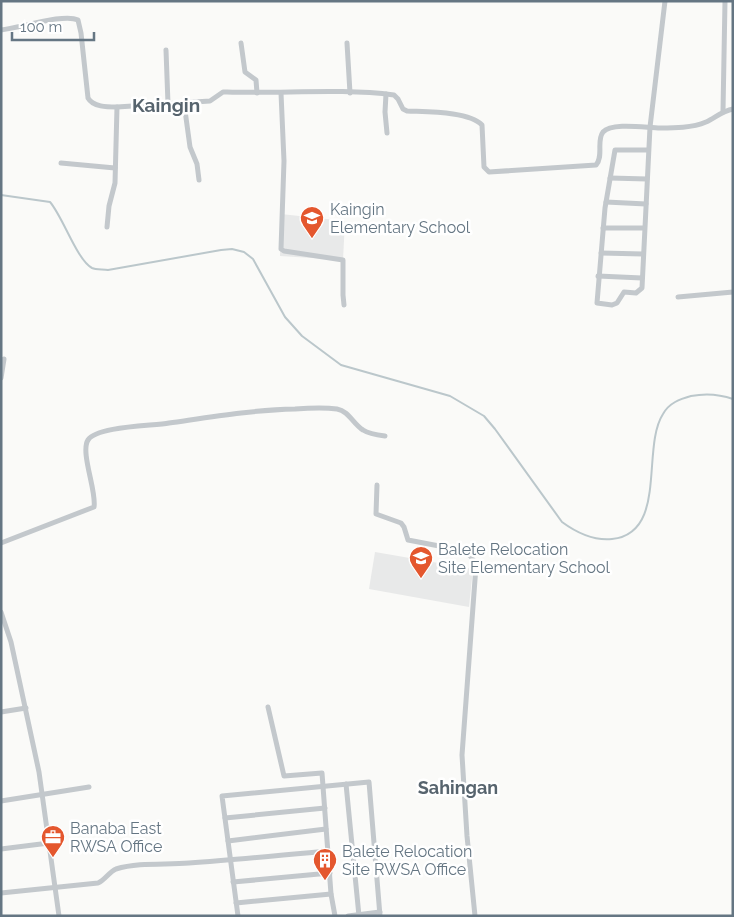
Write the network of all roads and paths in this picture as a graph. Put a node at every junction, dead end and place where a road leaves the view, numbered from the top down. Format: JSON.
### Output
{"nodes":[{"id":1,"x":665,"y":1,"type":"edge"},
{"id":2,"x":725,"y":1,"type":"edge"},
{"id":3,"x":1,"y":30,"type":"edge"},
{"id":4,"x":241,"y":43,"type":"dead end"},
{"id":5,"x":347,"y":43,"type":"dead end"},
{"id":6,"x":166,"y":50,"type":"dead end"},
{"id":7,"x":257,"y":93,"type":"junction"},
{"id":8,"x":281,"y":93,"type":"junction"},
{"id":9,"x":350,"y":93,"type":"junction"},
{"id":10,"x":386,"y":94,"type":"junction"},
{"id":11,"x":184,"y":103,"type":"junction"},
{"id":12,"x":168,"y":104,"type":"junction"},
{"id":13,"x":117,"y":107,"type":"junction"},
{"id":14,"x":733,"y":108,"type":"edge"},
{"id":15,"x":723,"y":111,"type":"junction"},
{"id":16,"x":650,"y":127,"type":"junction"},
{"id":17,"x":387,"y":133,"type":"dead end"},
{"id":18,"x":648,"y":150,"type":"junction"},
{"id":19,"x":61,"y":164,"type":"dead end"},
{"id":20,"x":116,"y":168,"type":"junction"},
{"id":21,"x":610,"y":178,"type":"junction"},
{"id":22,"x":647,"y":179,"type":"junction"},
{"id":23,"x":199,"y":180,"type":"dead end"},
{"id":24,"x":606,"y":202,"type":"junction"},
{"id":25,"x":646,"y":204,"type":"junction"},
{"id":26,"x":107,"y":227,"type":"dead end"},
{"id":27,"x":603,"y":228,"type":"junction"},
{"id":28,"x":644,"y":228,"type":"junction"},
{"id":29,"x":600,"y":253,"type":"junction"},
{"id":30,"x":643,"y":254,"type":"junction"},
{"id":31,"x":598,"y":276,"type":"junction"},
{"id":32,"x":642,"y":278,"type":"junction"},
{"id":33,"x":733,"y":292,"type":"edge"},
{"id":34,"x":678,"y":297,"type":"dead end"},
{"id":35,"x":344,"y":305,"type":"dead end"},
{"id":36,"x":4,"y":359,"type":"dead end"},
{"id":37,"x":1,"y":378,"type":"edge"},
{"id":38,"x":385,"y":436,"type":"dead end"},
{"id":39,"x":377,"y":485,"type":"dead end"},
{"id":40,"x":1,"y":543,"type":"edge"},
{"id":41,"x":1,"y":612,"type":"edge"},
{"id":42,"x":268,"y":707,"type":"dead end"},
{"id":43,"x":26,"y":708,"type":"junction"},
{"id":44,"x":1,"y":712,"type":"edge"},
{"id":45,"x":346,"y":784,"type":"junction"},
{"id":46,"x":89,"y":787,"type":"dead end"},
{"id":47,"x":323,"y":787,"type":"junction"},
{"id":48,"x":42,"y":793,"type":"junction"},
{"id":49,"x":1,"y":801,"type":"edge"},
{"id":50,"x":325,"y":808,"type":"junction"},
{"id":51,"x":225,"y":818,"type":"junction"},
{"id":52,"x":326,"y":829,"type":"junction"},
{"id":53,"x":228,"y":841,"type":"junction"},
{"id":54,"x":49,"y":843,"type":"junction"},
{"id":55,"x":1,"y":849,"type":"edge"},
{"id":56,"x":328,"y":851,"type":"junction"},
{"id":57,"x":230,"y":860,"type":"junction"},
{"id":58,"x":330,"y":873,"type":"junction"},
{"id":59,"x":233,"y":882,"type":"junction"},
{"id":60,"x":55,"y":886,"type":"junction"},
{"id":61,"x":1,"y":893,"type":"edge"},
{"id":62,"x":331,"y":894,"type":"junction"},
{"id":63,"x":236,"y":903,"type":"junction"},
{"id":64,"x":380,"y":914,"type":"edge"},
{"id":65,"x":359,"y":915,"type":"edge"},
{"id":66,"x":59,"y":916,"type":"edge"},
{"id":67,"x":238,"y":916,"type":"edge"},
{"id":68,"x":335,"y":916,"type":"edge"},
{"id":69,"x":348,"y":916,"type":"edge"},
{"id":70,"x":475,"y":916,"type":"edge"}],
"edges":[{"from":1,"to":16,"type":"street"},
{"from":2,"to":15,"type":"street"},
{"from":3,"to":13,"type":"street"},
{"from":4,"to":7,"type":"street"},
{"from":5,"to":9,"type":"street"},
{"from":6,"to":12,"type":"street"},
{"from":7,"to":8,"type":"street"},
{"from":7,"to":11,"type":"street"},
{"from":8,"to":9,"type":"street"},
{"from":8,"to":35,"type":"street"},
{"from":9,"to":10,"type":"street"},
{"from":10,"to":16,"type":"street"},
{"from":10,"to":17,"type":"street"},
{"from":11,"to":12,"type":"street"},
{"from":11,"to":23,"type":"street"},
{"from":12,"to":13,"type":"street"},
{"from":13,"to":20,"type":"street"},
{"from":14,"to":15,"type":"street"},
{"from":15,"to":16,"type":"street"},
{"from":16,"to":18,"type":"street"},
{"from":18,"to":21,"type":"street"},
{"from":18,"to":22,"type":"street"},
{"from":19,"to":20,"type":"street"},
{"from":20,"to":26,"type":"street"},
{"from":21,"to":22,"type":"street"},
{"from":21,"to":24,"type":"street"},
{"from":22,"to":25,"type":"street"},
{"from":24,"to":25,"type":"street"},
{"from":24,"to":27,"type":"street"},
{"from":25,"to":28,"type":"street"},
{"from":27,"to":28,"type":"street"},
{"from":27,"to":29,"type":"street"},
{"from":28,"to":30,"type":"street"},
{"from":29,"to":30,"type":"street"},
{"from":29,"to":31,"type":"street"},
{"from":30,"to":32,"type":"street"},
{"from":31,"to":32,"type":"street"},
{"from":31,"to":32,"type":"street"},
{"from":33,"to":34,"type":"street"},
{"from":36,"to":37,"type":"street"},
{"from":38,"to":40,"type":"street"},
{"from":39,"to":70,"type":"street"},
{"from":41,"to":43,"type":"street"},
{"from":42,"to":47,"type":"street"},
{"from":43,"to":44,"type":"street"},
{"from":43,"to":48,"type":"street"},
{"from":45,"to":47,"type":"street"},
{"from":45,"to":64,"type":"street"},
{"from":45,"to":65,"type":"street"},
{"from":46,"to":48,"type":"street"},
{"from":47,"to":50,"type":"street"},
{"from":47,"to":51,"type":"street"},
{"from":48,"to":49,"type":"street"},
{"from":48,"to":54,"type":"street"},
{"from":50,"to":51,"type":"street"},
{"from":50,"to":52,"type":"street"},
{"from":51,"to":53,"type":"street"},
{"from":52,"to":53,"type":"street"},
{"from":52,"to":56,"type":"street"},
{"from":53,"to":57,"type":"street"},
{"from":54,"to":55,"type":"street"},
{"from":54,"to":60,"type":"street"},
{"from":56,"to":57,"type":"street"},
{"from":56,"to":58,"type":"street"},
{"from":57,"to":59,"type":"street"},
{"from":57,"to":60,"type":"street"},
{"from":58,"to":59,"type":"street"},
{"from":58,"to":62,"type":"street"},
{"from":59,"to":63,"type":"street"},
{"from":60,"to":61,"type":"street"},
{"from":60,"to":66,"type":"street"},
{"from":62,"to":63,"type":"street"},
{"from":62,"to":68,"type":"street"},
{"from":63,"to":67,"type":"street"},
{"from":64,"to":65,"type":"street"},
{"from":65,"to":69,"type":"street"}]}
